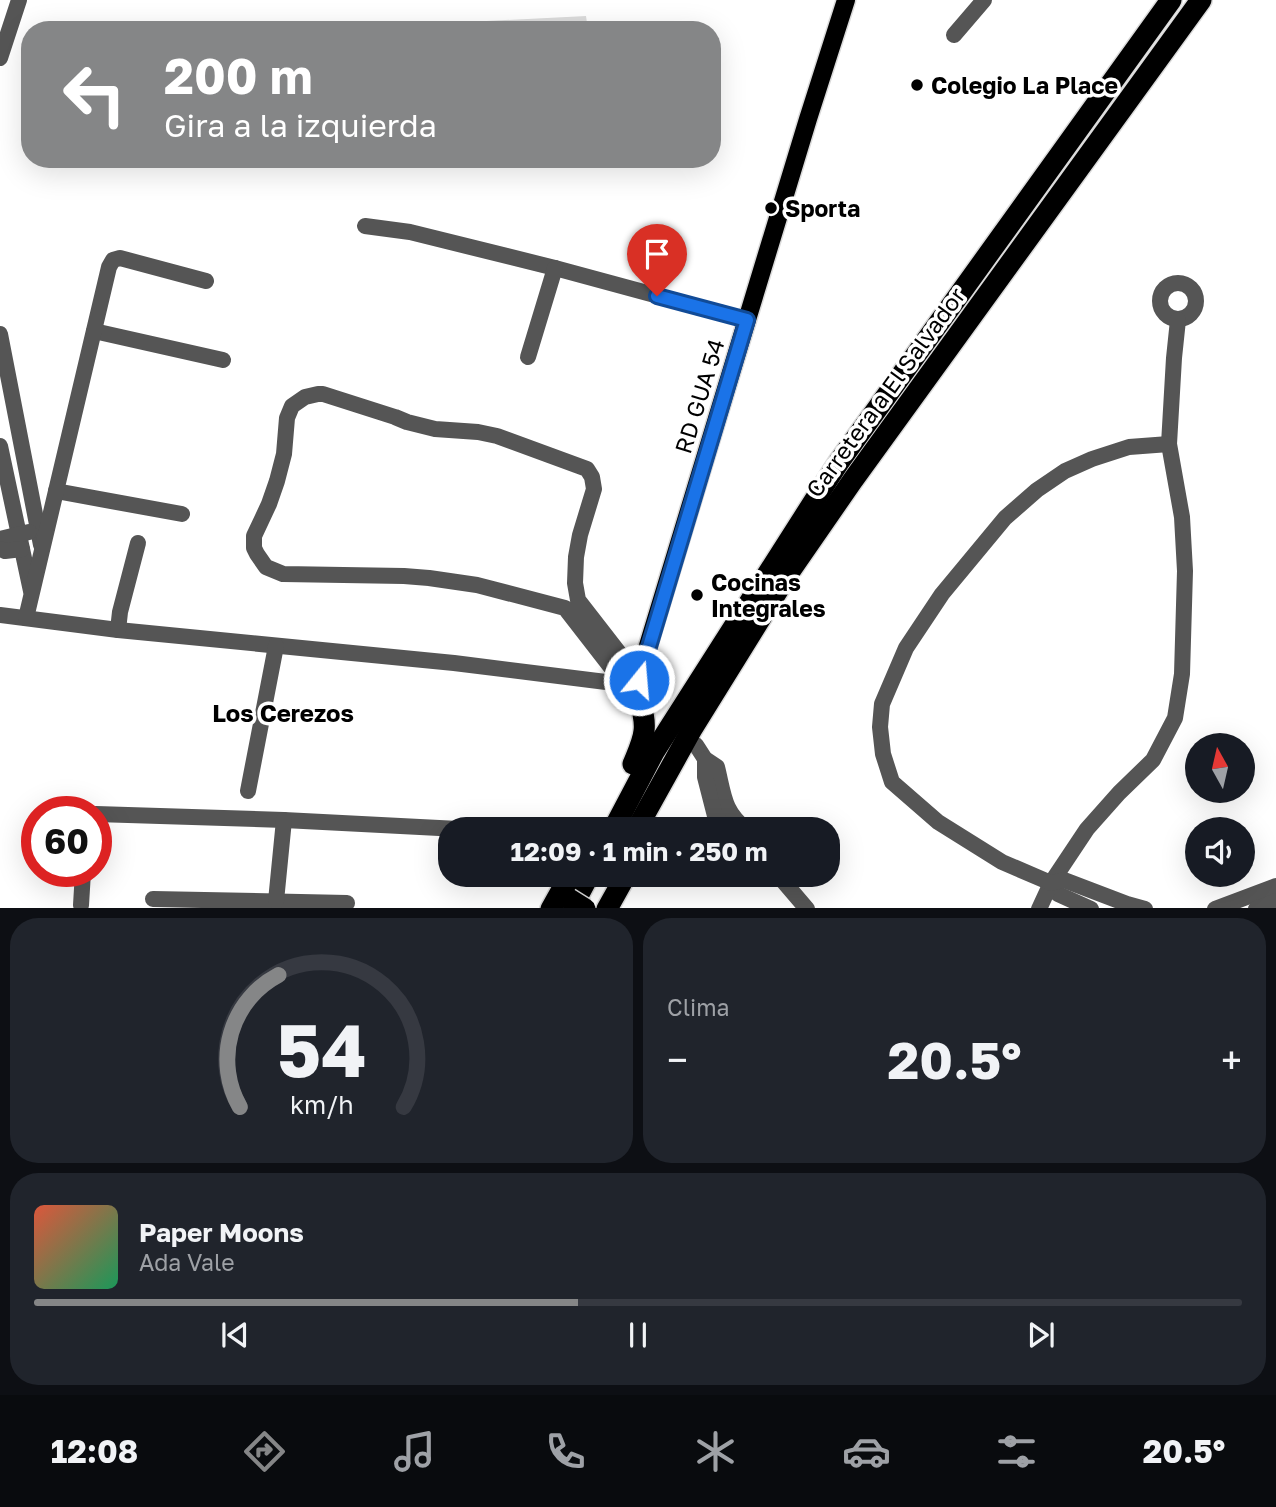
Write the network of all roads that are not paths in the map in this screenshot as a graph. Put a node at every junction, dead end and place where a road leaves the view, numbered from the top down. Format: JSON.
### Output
{"nodes":[{"id":1,"x":19,"y":0,"type":"edge"},
{"id":2,"x":846,"y":0,"type":"edge"},
{"id":3,"x":984,"y":0,"type":"edge"},
{"id":4,"x":1171,"y":0,"type":"edge"},
{"id":5,"x":1201,"y":0,"type":"edge"},
{"id":6,"x":954,"y":35,"type":"dead end"},
{"id":7,"x":0,"y":58,"type":"edge"},
{"id":8,"x":365,"y":226,"type":"dead end"},
{"id":9,"x":555,"y":268,"type":"junction"},
{"id":10,"x":206,"y":281,"type":"dead end"},
{"id":11,"x":747,"y":320,"type":"junction"},
{"id":12,"x":1178,"y":320,"type":"dead end"},
{"id":13,"x":94,"y":331,"type":"junction"},
{"id":14,"x":0,"y":334,"type":"edge"},
{"id":15,"x":528,"y":357,"type":"dead end"},
{"id":16,"x":223,"y":360,"type":"dead end"},
{"id":17,"x":20,"y":435,"type":"junction"},
{"id":18,"x":0,"y":439,"type":"edge"},
{"id":19,"x":1169,"y":444,"type":"junction"},
{"id":20,"x":0,"y":446,"type":"edge"},
{"id":21,"x":56,"y":491,"type":"junction"},
{"id":22,"x":182,"y":514,"type":"dead end"},
{"id":23,"x":804,"y":514,"type":"junction"},
{"id":24,"x":38,"y":530,"type":"junction"},
{"id":25,"x":0,"y":539,"type":"edge"},
{"id":26,"x":21,"y":542,"type":"junction"},
{"id":27,"x":138,"y":543,"type":"dead end"},
{"id":28,"x":0,"y":549,"type":"edge"},
{"id":29,"x":42,"y":552,"type":"junction"},
{"id":30,"x":788,"y":574,"type":"junction"},
{"id":31,"x":32,"y":596,"type":"junction"},
{"id":32,"x":572,"y":604,"type":"junction"},
{"id":33,"x":0,"y":615,"type":"edge"},
{"id":34,"x":26,"y":618,"type":"junction"},
{"id":35,"x":118,"y":631,"type":"junction"},
{"id":36,"x":276,"y":646,"type":"junction"},
{"id":37,"x":636,"y":685,"type":"junction"},
{"id":38,"x":669,"y":704,"type":"junction"},
{"id":39,"x":701,"y":752,"type":"junction"},
{"id":40,"x":633,"y":764,"type":"junction"},
{"id":41,"x":248,"y":791,"type":"dead end"},
{"id":42,"x":112,"y":815,"type":"edge"},
{"id":43,"x":604,"y":817,"type":"edge"},
{"id":44,"x":620,"y":817,"type":"edge"},
{"id":45,"x":643,"y":817,"type":"edge"},
{"id":46,"x":658,"y":817,"type":"edge"},
{"id":47,"x":716,"y":817,"type":"edge"},
{"id":48,"x":734,"y":817,"type":"edge"},
{"id":49,"x":284,"y":820,"type":"junction"},
{"id":50,"x":438,"y":828,"type":"edge"},
{"id":51,"x":1051,"y":883,"type":"junction"},
{"id":52,"x":1276,"y":886,"type":"edge"},
{"id":53,"x":82,"y":887,"type":"edge"},
{"id":54,"x":569,"y":887,"type":"edge"},
{"id":55,"x":580,"y":887,"type":"edge"},
{"id":56,"x":789,"y":887,"type":"edge"},
{"id":57,"x":615,"y":891,"type":"edge"},
{"id":58,"x":153,"y":899,"type":"dead end"},
{"id":59,"x":276,"y":901,"type":"junction"},
{"id":60,"x":1276,"y":901,"type":"edge"},
{"id":61,"x":347,"y":903,"type":"dead end"},
{"id":62,"x":81,"y":905,"type":"dead end"},
{"id":63,"x":567,"y":905,"type":"edge"},
{"id":64,"x":594,"y":908,"type":"edge"},
{"id":65,"x":807,"y":908,"type":"edge"},
{"id":66,"x":1039,"y":908,"type":"edge"},
{"id":67,"x":1091,"y":908,"type":"edge"},
{"id":68,"x":1145,"y":908,"type":"edge"},
{"id":69,"x":1215,"y":908,"type":"edge"},
{"id":70,"x":1256,"y":908,"type":"edge"}],
"edges":[{"from":1,"to":7,"type":"street"},
{"from":2,"to":11,"type":"main road","name":"RD GUA 54"},
{"from":3,"to":6,"type":"street"},
{"from":4,"to":23,"type":"highway","name":"Carretera a El Salvador"},
{"from":5,"to":30,"type":"highway","name":"Carretera a El Salvador"},
{"from":8,"to":9,"type":"street"},
{"from":9,"to":11,"type":"street"},
{"from":9,"to":15,"type":"street"},
{"from":10,"to":13,"type":"street"},
{"from":11,"to":37,"type":"main road","name":"RD GUA 54"},
{"from":12,"to":19,"type":"street"},
{"from":13,"to":16,"type":"street"},
{"from":13,"to":21,"type":"street"},
{"from":14,"to":17,"type":"street"},
{"from":17,"to":18,"type":"street"},
{"from":17,"to":24,"type":"street"},
{"from":19,"to":51,"type":"street"},
{"from":19,"to":51,"type":"street"},
{"from":20,"to":26,"type":"street"},
{"from":21,"to":22,"type":"street"},
{"from":21,"to":29,"type":"street"},
{"from":23,"to":38,"type":"highway"},
{"from":23,"to":44,"type":"highway","name":"Carretera a El Salvador"},
{"from":24,"to":26,"type":"street"},
{"from":24,"to":29,"type":"street"},
{"from":25,"to":26,"type":"street"},
{"from":26,"to":28,"type":"street"},
{"from":26,"to":31,"type":"street"},
{"from":27,"to":35,"type":"street"},
{"from":29,"to":31,"type":"street"},
{"from":30,"to":39,"type":"highway"},
{"from":30,"to":45,"type":"highway","name":"Carretera a El Salvador"},
{"from":31,"to":34,"type":"street"},
{"from":32,"to":32,"type":"street"},
{"from":32,"to":37,"type":"street"},
{"from":33,"to":34,"type":"street"},
{"from":34,"to":35,"type":"street"},
{"from":35,"to":36,"type":"street"},
{"from":36,"to":37,"type":"street"},
{"from":36,"to":41,"type":"street"},
{"from":37,"to":38,"type":"highway"},
{"from":37,"to":40,"type":"highway"},
{"from":38,"to":40,"type":"highway"},
{"from":39,"to":46,"type":"highway"},
{"from":39,"to":47,"type":"street"},
{"from":39,"to":48,"type":"street"},
{"from":40,"to":43,"type":"highway"},
{"from":42,"to":49,"type":"street"},
{"from":49,"to":50,"type":"street"},
{"from":49,"to":59,"type":"street"},
{"from":51,"to":66,"type":"street"},
{"from":51,"to":67,"type":"street"},
{"from":51,"to":68,"type":"street"},
{"from":52,"to":69,"type":"street"},
{"from":53,"to":62,"type":"street"},
{"from":54,"to":63,"type":"highway"},
{"from":55,"to":63,"type":"highway"},
{"from":56,"to":65,"type":"street"},
{"from":57,"to":64,"type":"highway"},
{"from":58,"to":59,"type":"street"},
{"from":59,"to":61,"type":"street"},
{"from":60,"to":70,"type":"street"}]}
